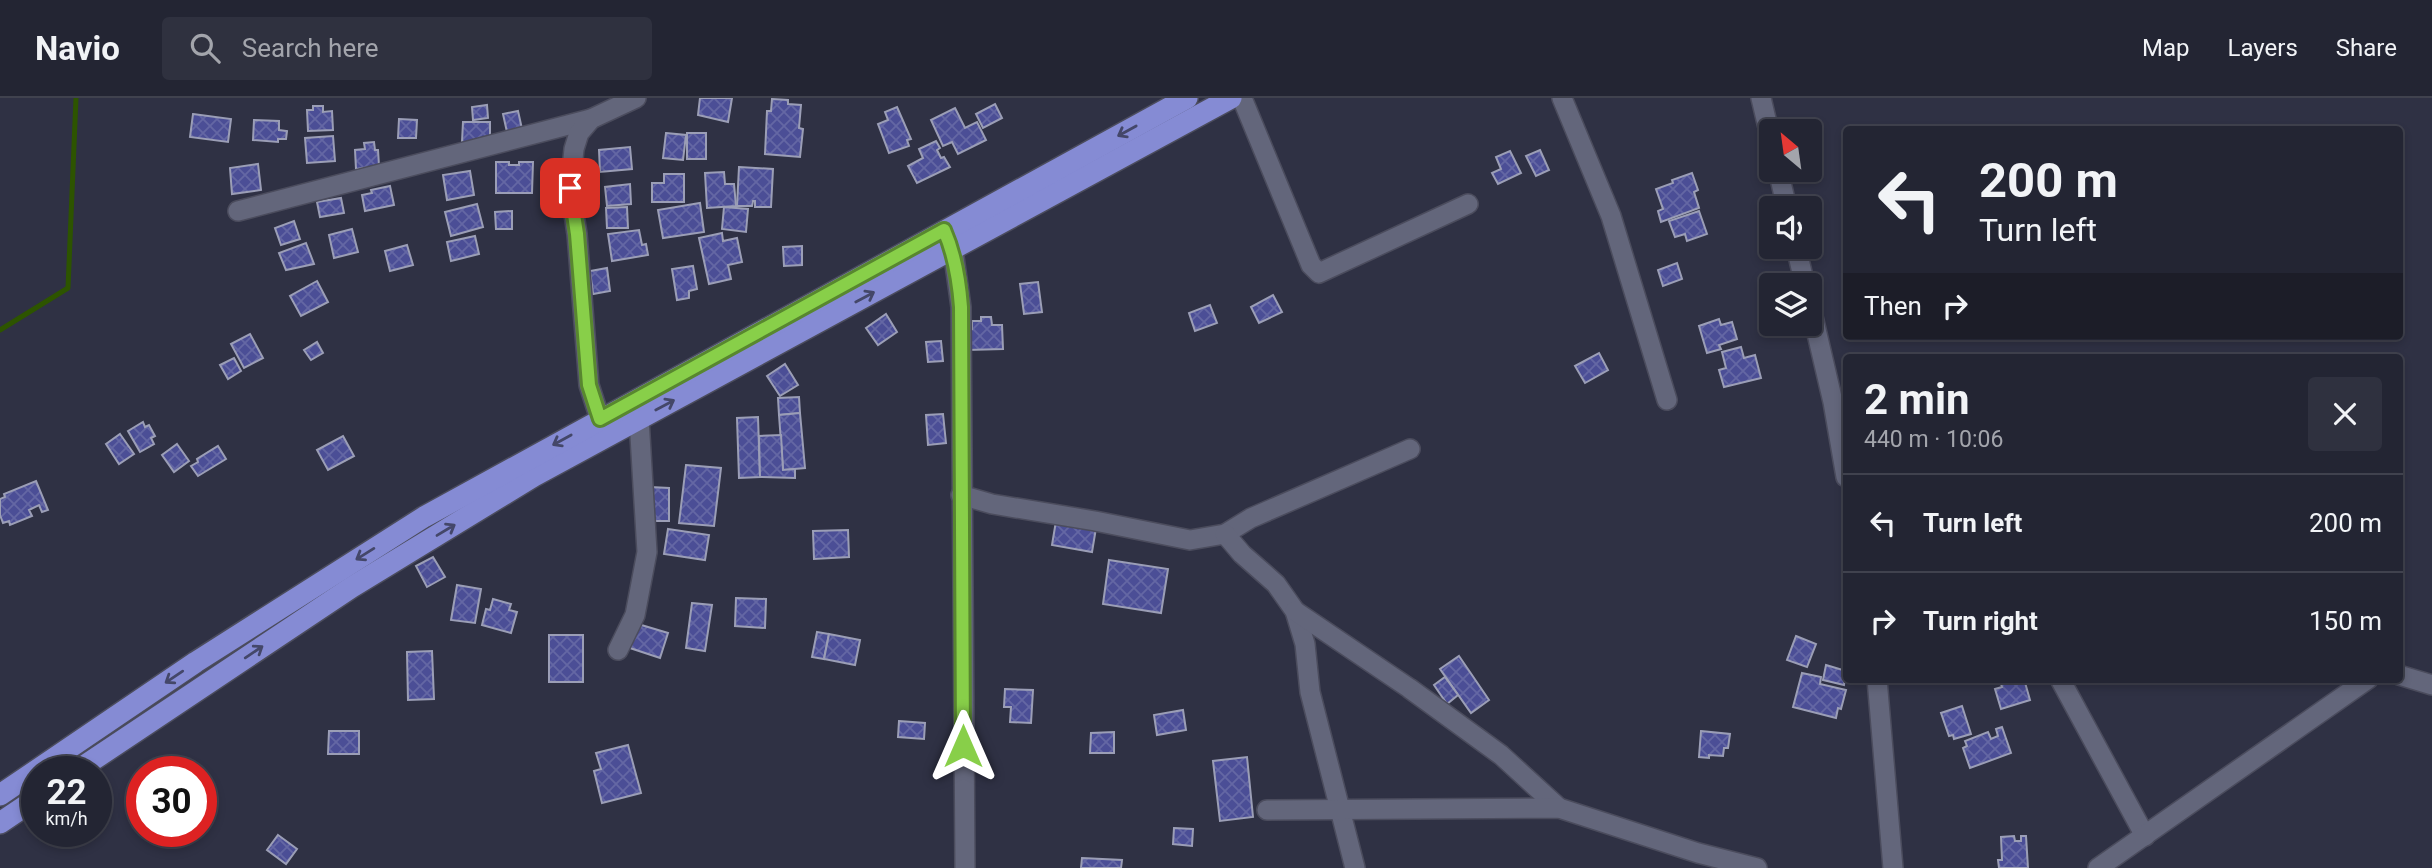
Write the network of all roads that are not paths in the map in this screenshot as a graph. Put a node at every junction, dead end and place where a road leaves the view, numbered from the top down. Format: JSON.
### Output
{"nodes":[{"id":1,"x":636,"y":98,"type":"edge"},
{"id":2,"x":1187,"y":98,"type":"edge"},
{"id":3,"x":1231,"y":98,"type":"edge"},
{"id":4,"x":1242,"y":98,"type":"edge"},
{"id":5,"x":1562,"y":98,"type":"edge"},
{"id":6,"x":1761,"y":98,"type":"edge"},
{"id":7,"x":591,"y":119,"type":"junction"},
{"id":8,"x":1766,"y":119,"type":"edge"},
{"id":9,"x":1468,"y":204,"type":"dead end"},
{"id":10,"x":237,"y":211,"type":"dead end"},
{"id":11,"x":948,"y":240,"type":"junction"},
{"id":12,"x":1818,"y":336,"type":"edge"},
{"id":13,"x":1667,"y":400,"type":"dead end"},
{"id":14,"x":600,"y":419,"type":"junction"},
{"id":15,"x":639,"y":419,"type":"junction"},
{"id":16,"x":1410,"y":449,"type":"dead end"},
{"id":17,"x":1843,"y":460,"type":"edge"},
{"id":18,"x":961,"y":495,"type":"junction"},
{"id":19,"x":1225,"y":534,"type":"junction"},
{"id":20,"x":1295,"y":611,"type":"junction"},
{"id":21,"x":618,"y":650,"type":"dead end"},
{"id":22,"x":2403,"y":676,"type":"edge"},
{"id":23,"x":1877,"y":683,"type":"edge"},
{"id":24,"x":2062,"y":683,"type":"edge"},
{"id":25,"x":2362,"y":683,"type":"edge"},
{"id":26,"x":2432,"y":685,"type":"edge"},
{"id":27,"x":99,"y":756,"type":"edge"},
{"id":28,"x":0,"y":795,"type":"edge"},
{"id":29,"x":1559,"y":807,"type":"junction"},
{"id":30,"x":21,"y":809,"type":"edge"},
{"id":31,"x":1341,"y":809,"type":"junction"},
{"id":32,"x":1266,"y":810,"type":"dead end"},
{"id":33,"x":0,"y":823,"type":"edge"},
{"id":34,"x":2145,"y":836,"type":"junction"},
{"id":35,"x":1697,"y":860,"type":"edge"},
{"id":36,"x":965,"y":868,"type":"edge"},
{"id":37,"x":1355,"y":868,"type":"edge"},
{"id":38,"x":1757,"y":868,"type":"edge"},
{"id":39,"x":1893,"y":868,"type":"edge"},
{"id":40,"x":2098,"y":868,"type":"edge"}],
"edges":[{"from":1,"to":7,"type":"street"},
{"from":2,"to":11,"type":"highway","one_way":true},
{"from":3,"to":11,"type":"highway"},
{"from":4,"to":9,"type":"street"},
{"from":5,"to":13,"type":"street"},
{"from":6,"to":8,"type":"street"},
{"from":7,"to":10,"type":"street"},
{"from":7,"to":14,"type":"street"},
{"from":11,"to":14,"type":"highway"},
{"from":15,"to":11,"type":"highway","one_way":true},
{"from":11,"to":18,"type":"street"},
{"from":12,"to":17,"type":"street"},
{"from":14,"to":28,"type":"highway","one_way":true},
{"from":15,"to":21,"type":"street"},
{"from":27,"to":15,"type":"highway","one_way":true},
{"from":16,"to":19,"type":"street"},
{"from":18,"to":19,"type":"street"},
{"from":18,"to":36,"type":"street"},
{"from":19,"to":20,"type":"street"},
{"from":20,"to":29,"type":"street"},
{"from":20,"to":31,"type":"street"},
{"from":22,"to":26,"type":"street"},
{"from":23,"to":39,"type":"street"},
{"from":24,"to":34,"type":"street"},
{"from":25,"to":34,"type":"street"},
{"from":29,"to":31,"type":"street"},
{"from":29,"to":35,"type":"street"},
{"from":30,"to":33,"type":"highway"},
{"from":31,"to":32,"type":"street"},
{"from":31,"to":37,"type":"street"},
{"from":34,"to":40,"type":"street"},
{"from":35,"to":38,"type":"street"}]}
